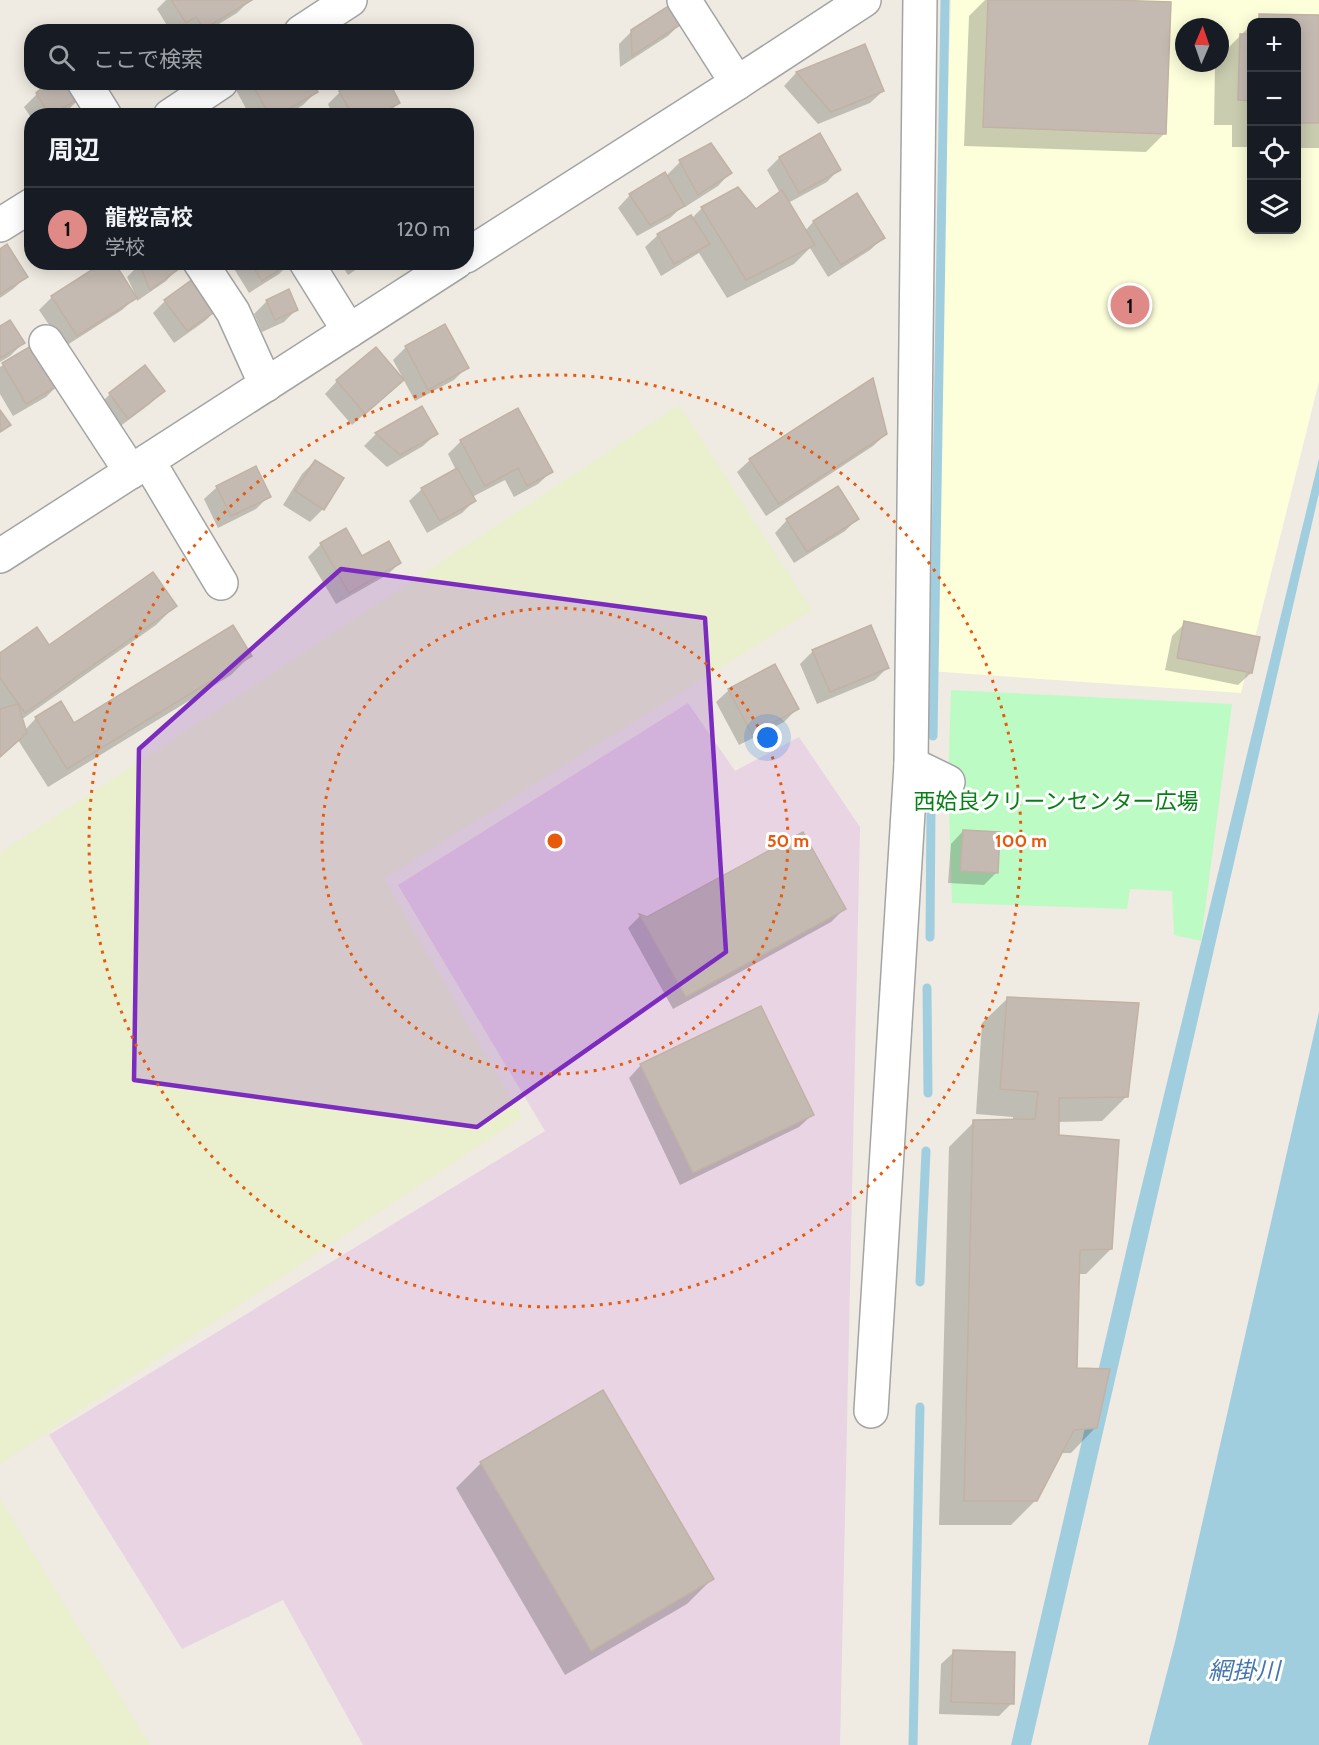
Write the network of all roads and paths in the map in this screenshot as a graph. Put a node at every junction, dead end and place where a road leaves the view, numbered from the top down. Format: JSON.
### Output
{"nodes":[{"id":1,"x":350,"y":0,"type":"edge"},
{"id":2,"x":684,"y":0,"type":"edge"},
{"id":3,"x":864,"y":0,"type":"edge"},
{"id":4,"x":920,"y":0,"type":"edge"},
{"id":5,"x":313,"y":24,"type":"edge"},
{"id":6,"x":737,"y":83,"type":"junction"},
{"id":7,"x":89,"y":90,"type":"edge"},
{"id":8,"x":209,"y":90,"type":"edge"},
{"id":9,"x":100,"y":108,"type":"edge"},
{"id":10,"x":182,"y":108,"type":"edge"},
{"id":11,"x":24,"y":209,"type":"edge"},
{"id":12,"x":0,"y":225,"type":"edge"},
{"id":13,"x":474,"y":251,"type":"edge"},
{"id":14,"x":205,"y":270,"type":"edge"},
{"id":15,"x":311,"y":270,"type":"edge"},
{"id":16,"x":444,"y":270,"type":"edge"},
{"id":17,"x":349,"y":331,"type":"junction"},
{"id":18,"x":46,"y":342,"type":"dead end"},
{"id":19,"x":266,"y":385,"type":"junction"},
{"id":20,"x":139,"y":466,"type":"junction"},
{"id":21,"x":0,"y":556,"type":"edge"},
{"id":22,"x":221,"y":583,"type":"dead end"},
{"id":23,"x":911,"y":764,"type":"junction"},
{"id":24,"x":948,"y":782,"type":"dead end"},
{"id":25,"x":871,"y":1411,"type":"dead end"}],
"edges":[{"from":1,"to":5,"type":"street"},
{"from":2,"to":6,"type":"street"},
{"from":3,"to":6,"type":"street"},
{"from":4,"to":23,"type":"street"},
{"from":6,"to":13,"type":"street"},
{"from":7,"to":9,"type":"street"},
{"from":8,"to":10,"type":"street"},
{"from":11,"to":12,"type":"street"},
{"from":14,"to":19,"type":"street"},
{"from":15,"to":17,"type":"street"},
{"from":16,"to":17,"type":"street"},
{"from":17,"to":19,"type":"street"},
{"from":18,"to":20,"type":"street"},
{"from":19,"to":20,"type":"street"},
{"from":20,"to":21,"type":"street"},
{"from":20,"to":22,"type":"street"},
{"from":23,"to":24,"type":"street"},
{"from":23,"to":25,"type":"street"}]}
